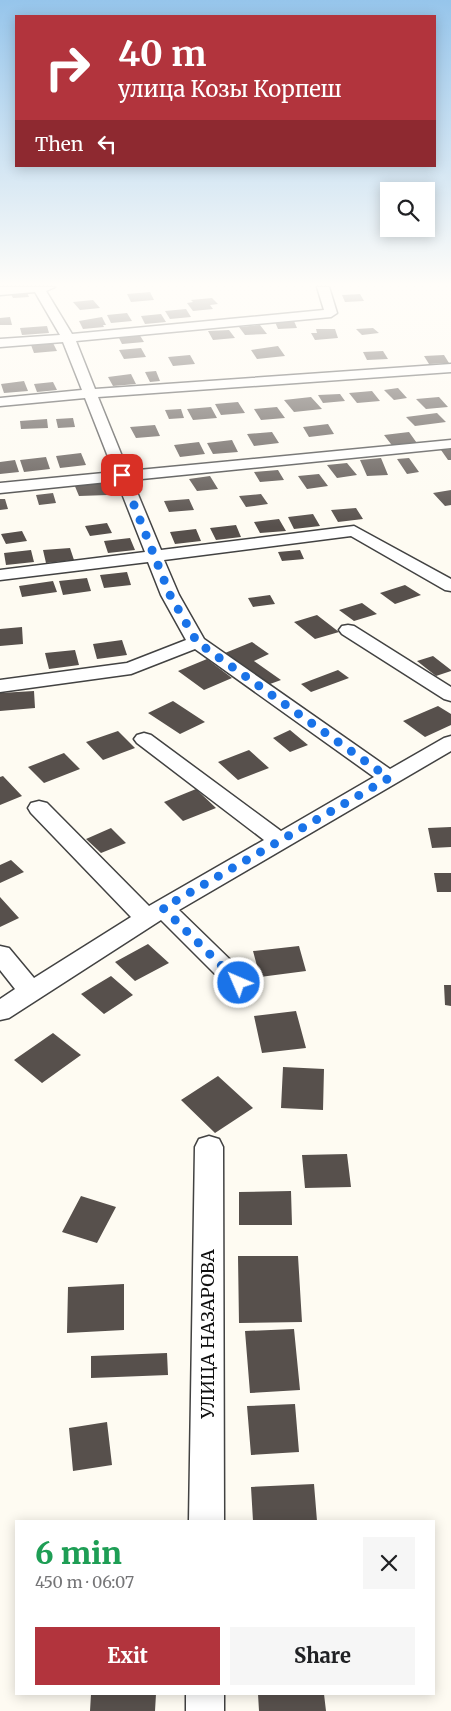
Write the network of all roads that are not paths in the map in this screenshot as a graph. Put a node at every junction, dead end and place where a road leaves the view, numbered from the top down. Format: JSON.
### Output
{"nodes":[{"id":1,"x":80,"y":367,"type":"edge"},
{"id":2,"x":451,"y":368,"type":"edge"},
{"id":3,"x":90,"y":393,"type":"junction"},
{"id":4,"x":0,"y":402,"type":"edge"},
{"id":5,"x":451,"y":444,"type":"edge"},
{"id":6,"x":122,"y":475,"type":"junction"},
{"id":7,"x":0,"y":488,"type":"edge"},
{"id":8,"x":155,"y":556,"type":"junction"},
{"id":9,"x":0,"y":575,"type":"edge"},
{"id":10,"x":451,"y":586,"type":"edge"},
{"id":11,"x":348,"y":630,"type":"dead end"},
{"id":12,"x":197,"y":642,"type":"junction"},
{"id":13,"x":0,"y":686,"type":"edge"},
{"id":14,"x":451,"y":695,"type":"edge"},
{"id":15,"x":144,"y":739,"type":"dead end"},
{"id":16,"x":451,"y":742,"type":"edge"},
{"id":17,"x":389,"y":778,"type":"junction"},
{"id":18,"x":39,"y":808,"type":"dead end"},
{"id":19,"x":280,"y":841,"type":"junction"},
{"id":20,"x":155,"y":913,"type":"junction"},
{"id":21,"x":0,"y":954,"type":"edge"},
{"id":22,"x":239,"y":983,"type":"dead end"},
{"id":23,"x":30,"y":992,"type":"junction"},
{"id":24,"x":0,"y":1011,"type":"edge"},
{"id":25,"x":209,"y":1147,"type":"dead end"},
{"id":26,"x":206,"y":1520,"type":"edge"},
{"id":27,"x":205,"y":1695,"type":"edge"},
{"id":28,"x":205,"y":1711,"type":"edge"}],
"edges":[{"from":1,"to":3,"type":"street"},
{"from":2,"to":3,"type":"street"},
{"from":3,"to":4,"type":"street"},
{"from":3,"to":6,"type":"street"},
{"from":5,"to":6,"type":"street"},
{"from":6,"to":7,"type":"street"},
{"from":6,"to":8,"type":"street"},
{"from":8,"to":9,"type":"street"},
{"from":8,"to":10,"type":"street"},
{"from":8,"to":12,"type":"street"},
{"from":11,"to":14,"type":"street"},
{"from":12,"to":13,"type":"street"},
{"from":12,"to":17,"type":"street"},
{"from":15,"to":19,"type":"street"},
{"from":16,"to":17,"type":"street"},
{"from":17,"to":19,"type":"street"},
{"from":18,"to":20,"type":"street"},
{"from":19,"to":20,"type":"street"},
{"from":20,"to":22,"type":"street"},
{"from":20,"to":23,"type":"street"},
{"from":21,"to":23,"type":"street"},
{"from":23,"to":24,"type":"street"},
{"from":25,"to":26,"type":"street","name":"УЛИЦА НАЗАРОВА"},
{"from":27,"to":28,"type":"street"}]}
